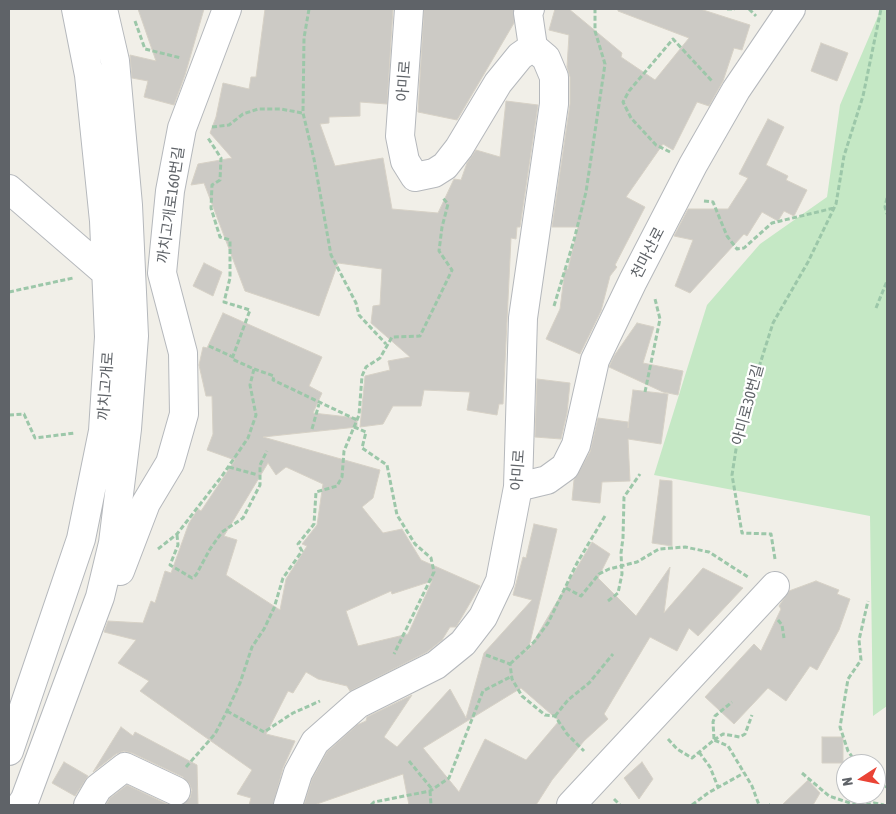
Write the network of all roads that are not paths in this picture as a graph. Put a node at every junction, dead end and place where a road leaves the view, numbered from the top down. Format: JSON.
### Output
{"nodes":[{"id":1,"x":76,"y":9,"type":"edge"},
{"id":2,"x":103,"y":9,"type":"edge"},
{"id":3,"x":227,"y":9,"type":"edge"},
{"id":4,"x":409,"y":9,"type":"edge"},
{"id":5,"x":530,"y":9,"type":"edge"},
{"id":6,"x":791,"y":9,"type":"edge"},
{"id":7,"x":533,"y":47,"type":"junction"},
{"id":8,"x":9,"y":189,"type":"edge"},
{"id":9,"x":105,"y":272,"type":"junction"},
{"id":10,"x":518,"y":487,"type":"junction"},
{"id":11,"x":772,"y":589,"type":"road end"},
{"id":12,"x":100,"y":597,"type":"junction"},
{"id":13,"x":9,"y":750,"type":"edge"},
{"id":14,"x":176,"y":791,"type":"road end"},
{"id":15,"x":21,"y":805,"type":"edge"},
{"id":16,"x":88,"y":805,"type":"edge"},
{"id":17,"x":288,"y":805,"type":"edge"},
{"id":18,"x":571,"y":805,"type":"edge"}],
"edges":[{"from":1,"to":9,"type":"street","name":"까치고개로"},
{"from":2,"to":12,"type":"street"},
{"from":3,"to":12,"type":"street","name":"까치고개로160번길"},
{"from":4,"to":7,"type":"street","name":"아미로"},
{"from":5,"to":7,"type":"street"},
{"from":6,"to":10,"type":"street","name":"천마산로"},
{"from":7,"to":10,"type":"street","name":"아미로"},
{"from":8,"to":9,"type":"street"},
{"from":9,"to":13,"type":"street","name":"까치고개로"},
{"from":10,"to":17,"type":"street","name":"아미로"},
{"from":11,"to":18,"type":"street"},
{"from":12,"to":15,"type":"street"},
{"from":14,"to":16,"type":"street"}]}
